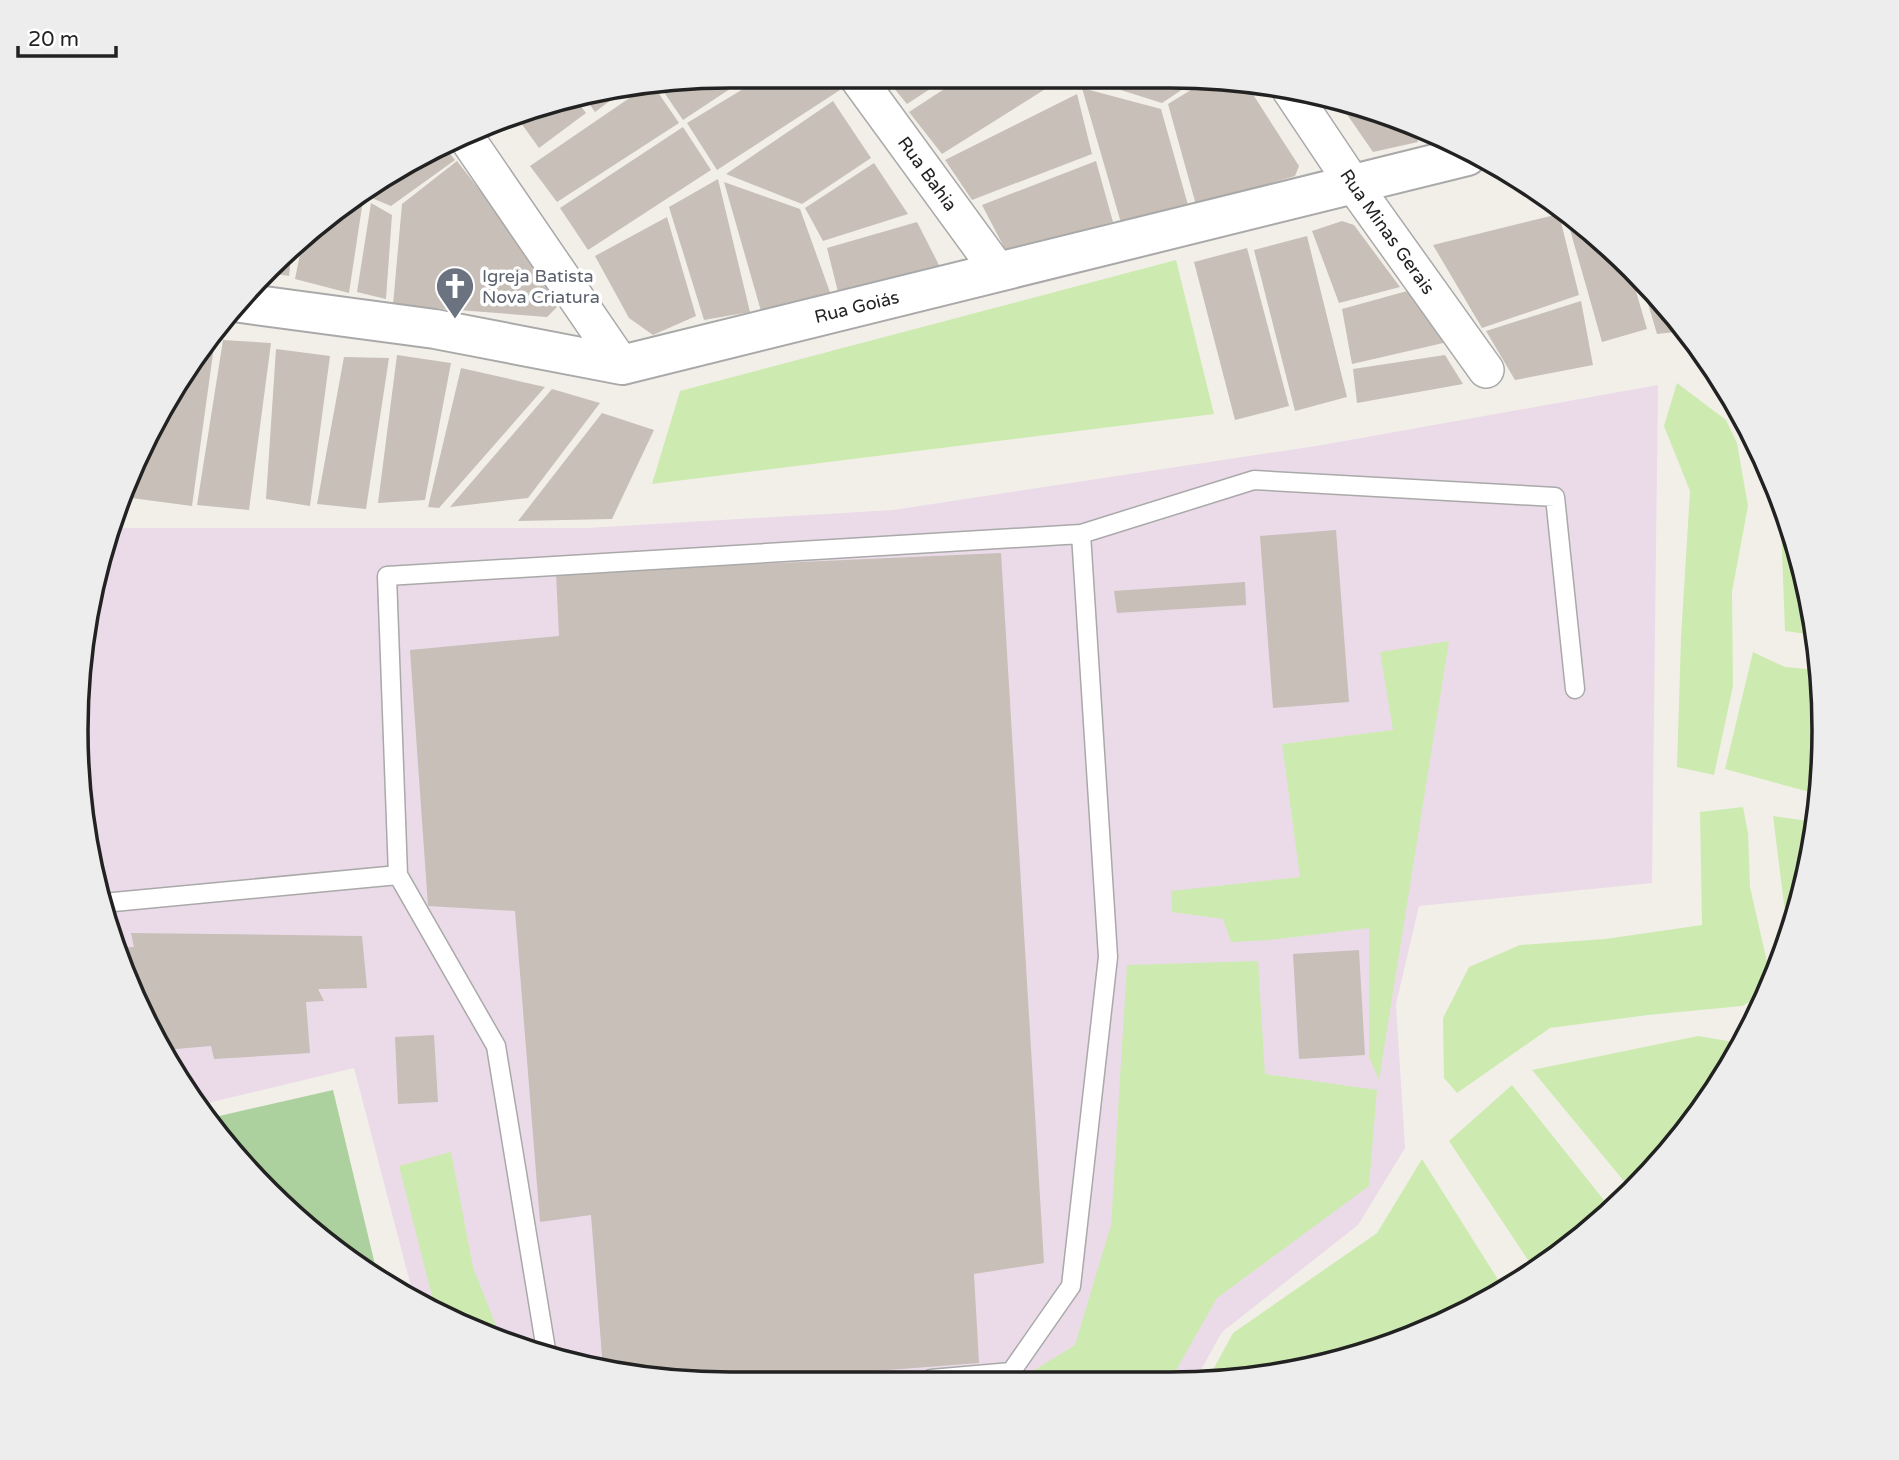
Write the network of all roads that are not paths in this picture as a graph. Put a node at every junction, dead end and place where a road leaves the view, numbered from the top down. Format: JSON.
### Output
{"nodes":[{"id":1,"x":865,"y":88,"type":"edge"},
{"id":2,"x":1297,"y":101,"type":"edge"},
{"id":3,"x":470,"y":142,"type":"edge"},
{"id":4,"x":1460,"y":158,"type":"edge"},
{"id":5,"x":1353,"y":184,"type":"junction"},
{"id":6,"x":999,"y":272,"type":"junction"},
{"id":7,"x":249,"y":304,"type":"edge"},
{"id":8,"x":622,"y":365,"type":"junction"},
{"id":9,"x":1486,"y":370,"type":"dead end"},
{"id":10,"x":1081,"y":534,"type":"junction"},
{"id":11,"x":1575,"y":689,"type":"dead end"},
{"id":12,"x":398,"y":875,"type":"junction"},
{"id":13,"x":111,"y":902,"type":"edge"},
{"id":14,"x":545,"y":1345,"type":"edge"},
{"id":15,"x":1011,"y":1372,"type":"edge"}],
"edges":[{"from":1,"to":6,"type":"street","name":"Rua Bahia"},
{"from":2,"to":5,"type":"street","name":"Rua Minas Gerais"},
{"from":3,"to":8,"type":"street"},
{"from":4,"to":5,"type":"street","name":"Rua Goiás"},
{"from":5,"to":6,"type":"street","name":"Rua Goiás"},
{"from":5,"to":9,"type":"street","name":"Rua Minas Gerais"},
{"from":6,"to":8,"type":"street","name":"Rua Goiás"},
{"from":7,"to":8,"type":"street","name":"Rua Goiás"},
{"from":10,"to":11,"type":"lane"},
{"from":10,"to":12,"type":"lane"},
{"from":10,"to":15,"type":"lane"},
{"from":12,"to":13,"type":"lane"},
{"from":12,"to":14,"type":"lane"}]}
